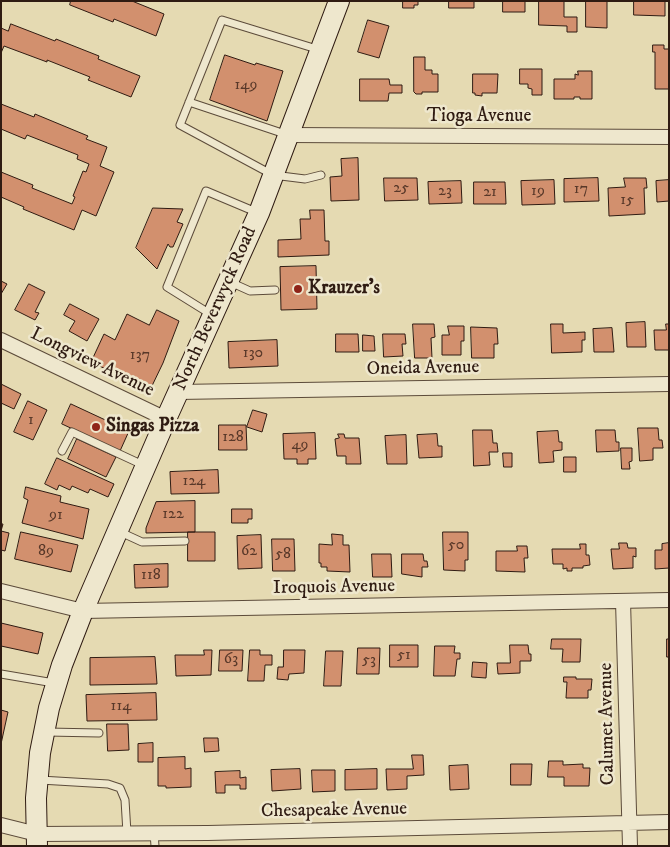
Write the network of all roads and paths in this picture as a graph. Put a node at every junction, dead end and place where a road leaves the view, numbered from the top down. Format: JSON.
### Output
{"nodes":[{"id":1,"x":339,"y":1,"type":"edge"},
{"id":2,"x":320,"y":50,"type":"junction"},
{"id":3,"x":189,"y":102,"type":"junction"},
{"id":4,"x":288,"y":135,"type":"junction"},
{"id":5,"x":669,"y":137,"type":"edge"},
{"id":6,"x":273,"y":175,"type":"junction"},
{"id":7,"x":321,"y":175,"type":"dead end"},
{"id":8,"x":259,"y":213,"type":"junction"},
{"id":9,"x":228,"y":281,"type":"junction"},
{"id":10,"x":275,"y":290,"type":"dead end"},
{"id":11,"x":212,"y":315,"type":"junction"},
{"id":12,"x":1,"y":340,"type":"edge"},
{"id":13,"x":669,"y":384,"type":"edge"},
{"id":14,"x":178,"y":392,"type":"junction"},
{"id":15,"x":166,"y":419,"type":"junction"},
{"id":16,"x":62,"y":451,"type":"dead end"},
{"id":17,"x":146,"y":466,"type":"junction"},
{"id":18,"x":117,"y":531,"type":"junction"},
{"id":19,"x":185,"y":541,"type":"dead end"},
{"id":20,"x":1,"y":591,"type":"edge"},
{"id":21,"x":669,"y":600,"type":"edge"},
{"id":22,"x":623,"y":601,"type":"junction"},
{"id":23,"x":83,"y":611,"type":"junction"},
{"id":24,"x":1,"y":674,"type":"edge"},
{"id":25,"x":56,"y":684,"type":"junction"},
{"id":26,"x":44,"y":732,"type":"junction"},
{"id":27,"x":99,"y":733,"type":"dead end"},
{"id":28,"x":37,"y":780,"type":"junction"},
{"id":29,"x":629,"y":822,"type":"junction"},
{"id":30,"x":669,"y":822,"type":"edge"},
{"id":31,"x":1,"y":825,"type":"edge"},
{"id":32,"x":127,"y":833,"type":"junction"},
{"id":33,"x":154,"y":839,"type":"edge"},
{"id":34,"x":37,"y":840,"type":"edge"},
{"id":35,"x":630,"y":846,"type":"edge"}],
"edges":[{"from":1,"to":2,"type":"street","name":"North Beverwyck Road"},
{"from":2,"to":3,"type":"lane"},
{"from":2,"to":4,"type":"street","name":"North Beverwyck Road"},
{"from":3,"to":4,"type":"lane"},
{"from":3,"to":6,"type":"lane"},
{"from":4,"to":5,"type":"street","name":"Tioga Avenue"},
{"from":4,"to":6,"type":"street","name":"North Beverwyck Road"},
{"from":6,"to":7,"type":"lane"},
{"from":6,"to":8,"type":"street","name":"North Beverwyck Road"},
{"from":8,"to":9,"type":"street","name":"North Beverwyck Road"},
{"from":8,"to":11,"type":"lane"},
{"from":9,"to":10,"type":"lane"},
{"from":9,"to":11,"type":"street","name":"North Beverwyck Road"},
{"from":11,"to":14,"type":"street","name":"North Beverwyck Road"},
{"from":12,"to":15,"type":"street","name":"Longview Avenue"},
{"from":13,"to":14,"type":"street","name":"Oneida Avenue"},
{"from":14,"to":15,"type":"street","name":"North Beverwyck Road"},
{"from":15,"to":17,"type":"street","name":"North Beverwyck Road"},
{"from":16,"to":17,"type":"lane"},
{"from":17,"to":18,"type":"street","name":"North Beverwyck Road"},
{"from":18,"to":19,"type":"lane"},
{"from":18,"to":23,"type":"street","name":"North Beverwyck Road"},
{"from":20,"to":23,"type":"street","name":"Iroquois Avenue"},
{"from":21,"to":22,"type":"street","name":"Iroquois Avenue"},
{"from":22,"to":23,"type":"street","name":"Iroquois Avenue"},
{"from":22,"to":29,"type":"street","name":"Calumet Avenue"},
{"from":23,"to":25,"type":"street","name":"North Beverwyck Road"},
{"from":24,"to":25,"type":"lane"},
{"from":25,"to":26,"type":"street","name":"North Beverwyck Road"},
{"from":26,"to":27,"type":"lane"},
{"from":26,"to":28,"type":"street","name":"North Beverwyck Road"},
{"from":28,"to":32,"type":"lane"},
{"from":28,"to":34,"type":"street","name":"North Beverwyck Road"},
{"from":29,"to":30,"type":"street","name":"Chesapeake Avenue"},
{"from":29,"to":33,"type":"street","name":"Chesapeake Avenue"},
{"from":29,"to":35,"type":"street","name":"Calumet Avenue"},
{"from":31,"to":34,"type":"street","name":"Chesapeake Avenue"},
{"from":32,"to":33,"type":"street","name":"Chesapeake Avenue"},
{"from":32,"to":34,"type":"street","name":"Chesapeake Avenue"}]}
